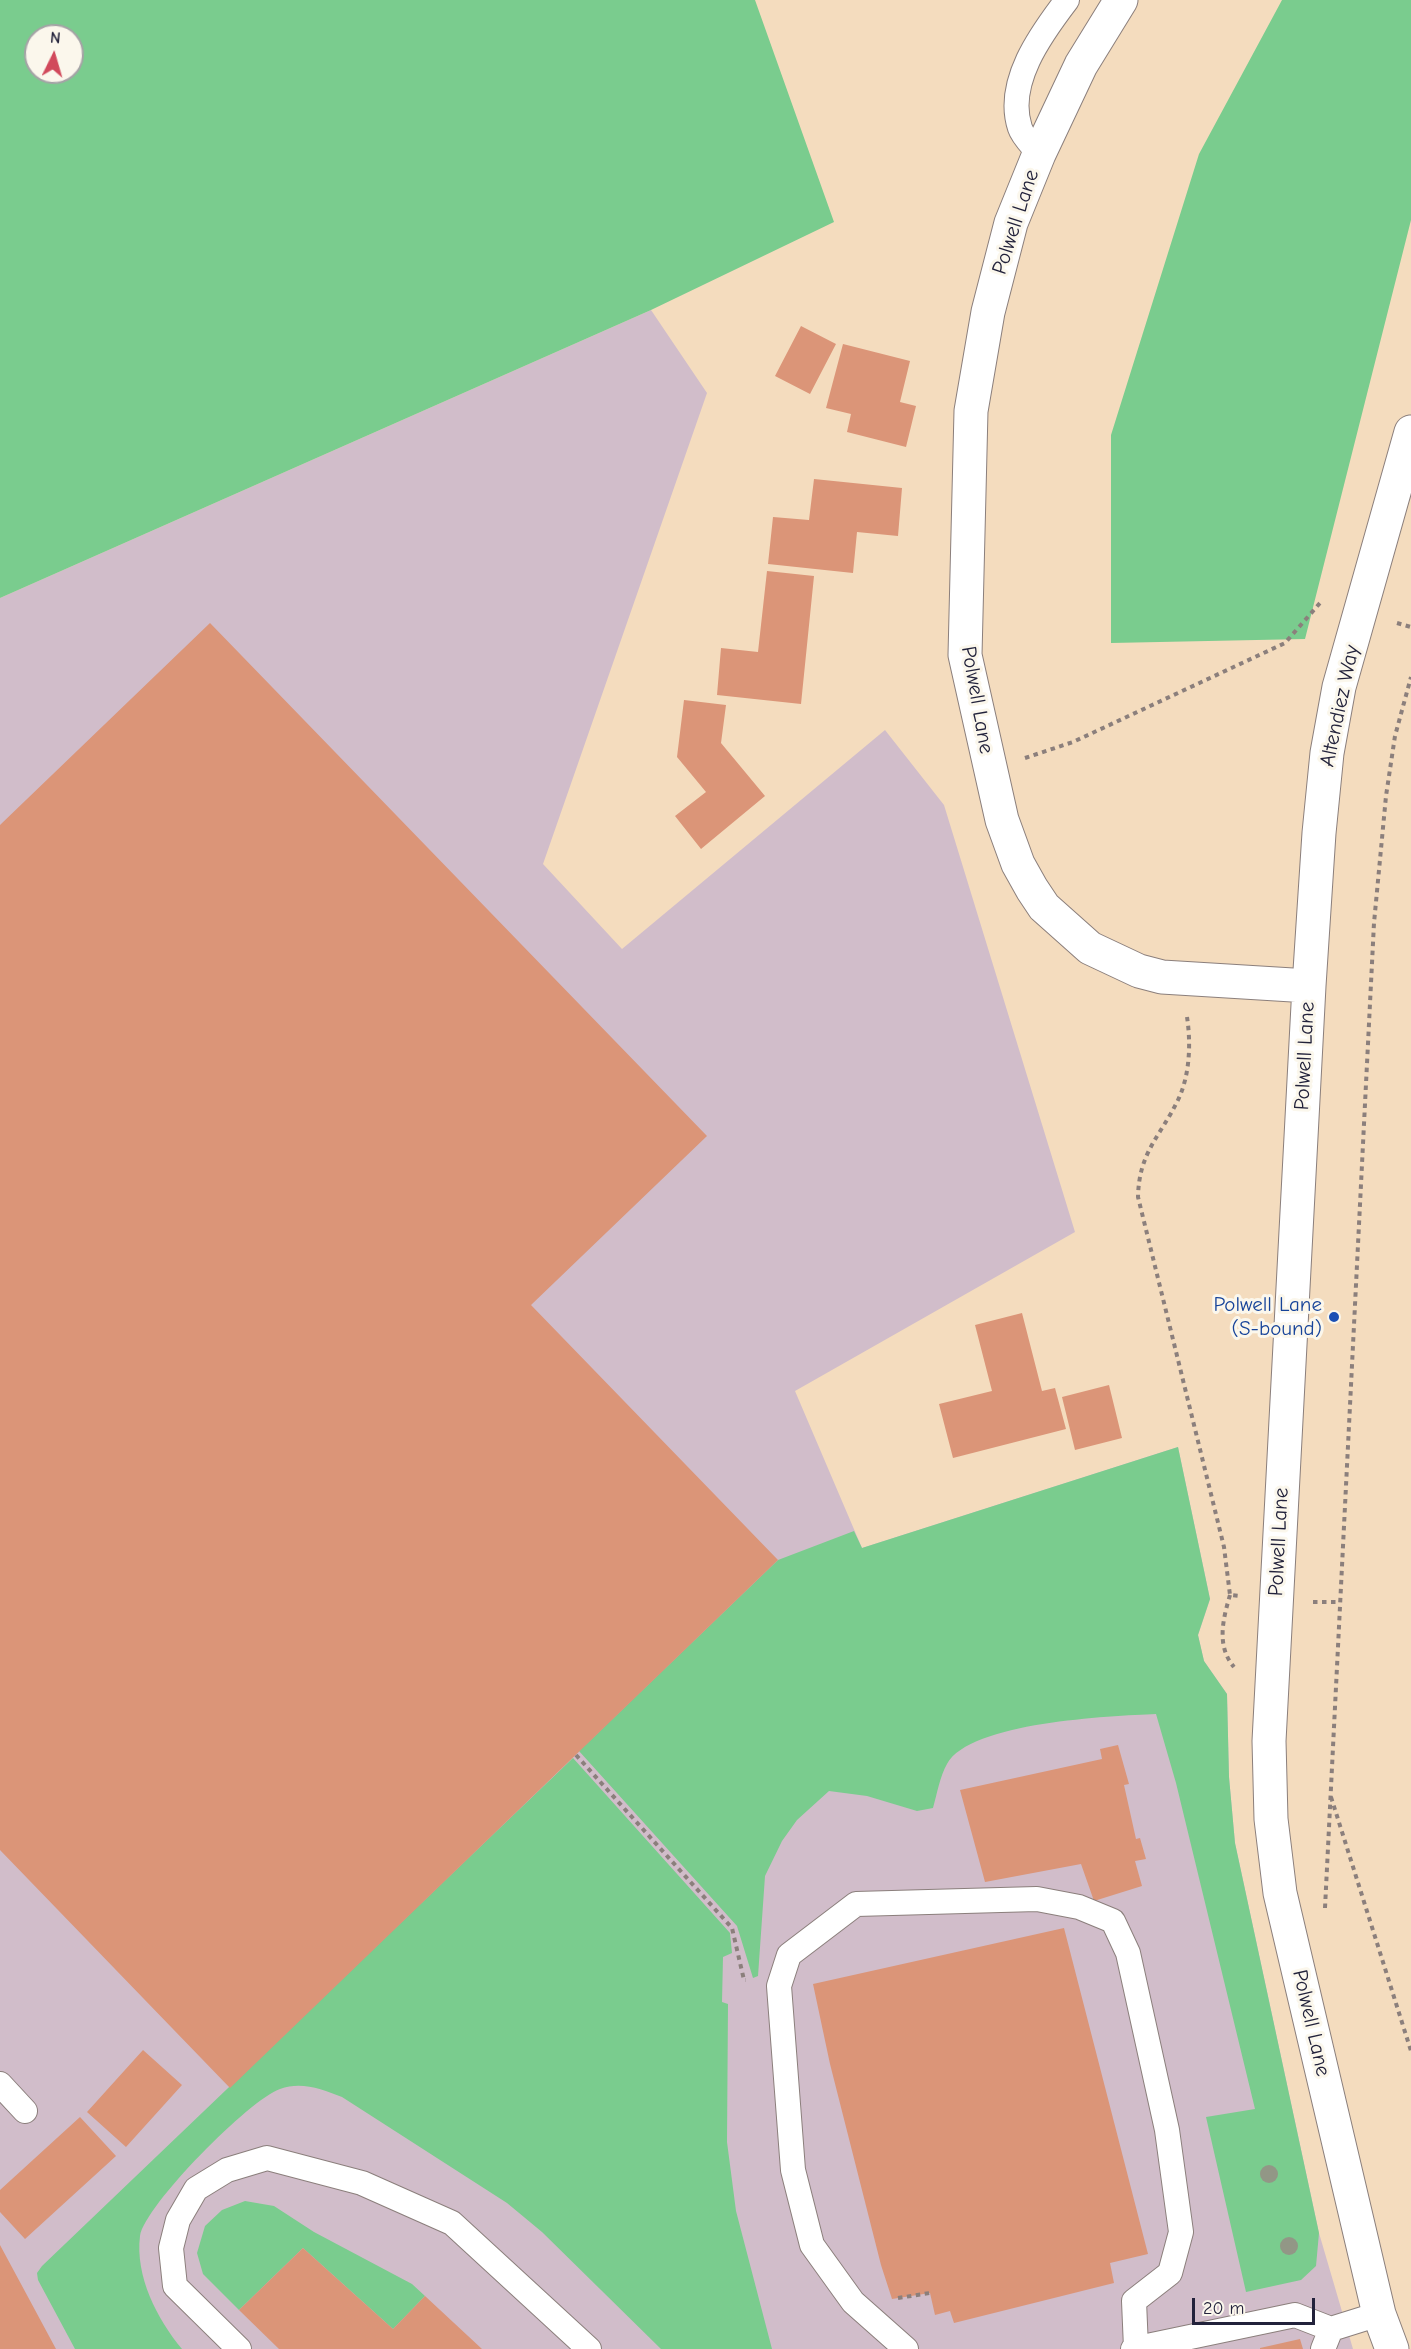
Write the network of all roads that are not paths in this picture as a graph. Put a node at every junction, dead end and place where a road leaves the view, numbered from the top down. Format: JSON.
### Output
{"nodes":[{"id":1,"x":1066,"y":0,"type":"edge"},
{"id":2,"x":1121,"y":0,"type":"edge"},
{"id":3,"x":1039,"y":154,"type":"junction"},
{"id":4,"x":1411,"y":432,"type":"edge"},
{"id":5,"x":1308,"y":986,"type":"junction"},
{"id":6,"x":0,"y":2084,"type":"edge"},
{"id":7,"x":25,"y":2111,"type":"dead end"},
{"id":8,"x":1379,"y":2314,"type":"junction"},
{"id":9,"x":1327,"y":2339,"type":"edge"},
{"id":10,"x":239,"y":2349,"type":"edge"},
{"id":11,"x":589,"y":2349,"type":"edge"},
{"id":12,"x":906,"y":2349,"type":"edge"},
{"id":13,"x":1135,"y":2349,"type":"edge"},
{"id":14,"x":1392,"y":2349,"type":"edge"}],
"edges":[{"from":1,"to":3,"type":"lane"},
{"from":2,"to":3,"type":"street","name":"Polwell Lane"},
{"from":3,"to":5,"type":"street","name":"Polwell Lane"},
{"from":4,"to":5,"type":"street","name":"Altendiez Way"},
{"from":5,"to":8,"type":"street","name":"Polwell Lane"},
{"from":6,"to":7,"type":"lane"},
{"from":8,"to":9,"type":"lane"},
{"from":8,"to":14,"type":"street","name":"Polwell Lane"},
{"from":9,"to":13,"type":"lane"},
{"from":10,"to":11,"type":"lane"},
{"from":12,"to":13,"type":"lane"}]}
